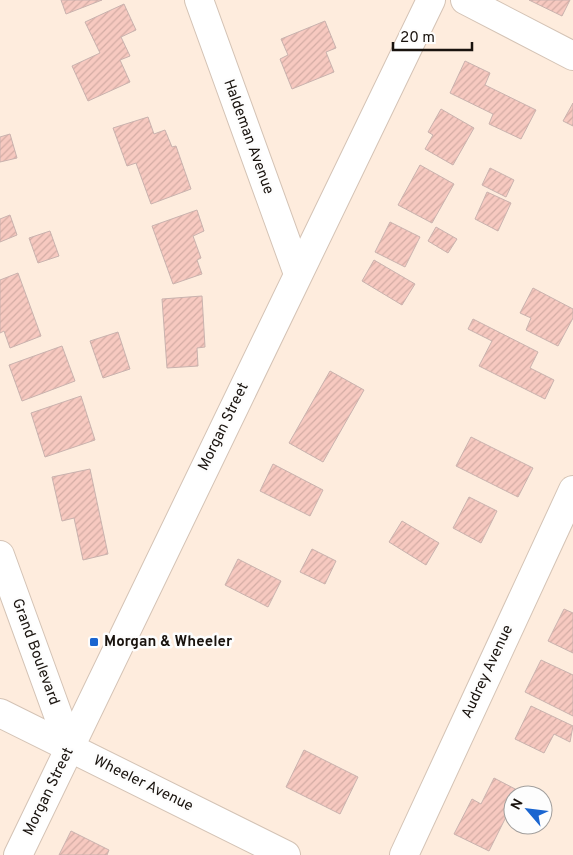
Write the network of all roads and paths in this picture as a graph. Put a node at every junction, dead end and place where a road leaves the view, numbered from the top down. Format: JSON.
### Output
{"nodes":[{"id":1,"x":198,"y":0,"type":"edge"},
{"id":2,"x":431,"y":0,"type":"edge"},
{"id":3,"x":465,"y":0,"type":"edge"},
{"id":4,"x":573,"y":56,"type":"edge"},
{"id":5,"x":298,"y":274,"type":"junction"},
{"id":6,"x":573,"y":490,"type":"edge"},
{"id":7,"x":0,"y":555,"type":"edge"},
{"id":8,"x":0,"y":713,"type":"edge"},
{"id":9,"x":70,"y":748,"type":"junction"},
{"id":10,"x":18,"y":855,"type":"edge"},
{"id":11,"x":286,"y":855,"type":"edge"},
{"id":12,"x":404,"y":855,"type":"edge"}],
"edges":[{"from":1,"to":5,"type":"street","name":"Haldeman Avenue"},
{"from":2,"to":5,"type":"street","name":"Morgan Street"},
{"from":3,"to":4,"type":"street"},
{"from":5,"to":9,"type":"street","name":"Morgan Street"},
{"from":6,"to":12,"type":"street","name":"Audrey Avenue"},
{"from":7,"to":9,"type":"street","name":"Grand Boulevard"},
{"from":8,"to":9,"type":"street","name":"Wheeler Avenue"},
{"from":9,"to":10,"type":"street","name":"Morgan Street"},
{"from":9,"to":11,"type":"street","name":"Wheeler Avenue"}]}
